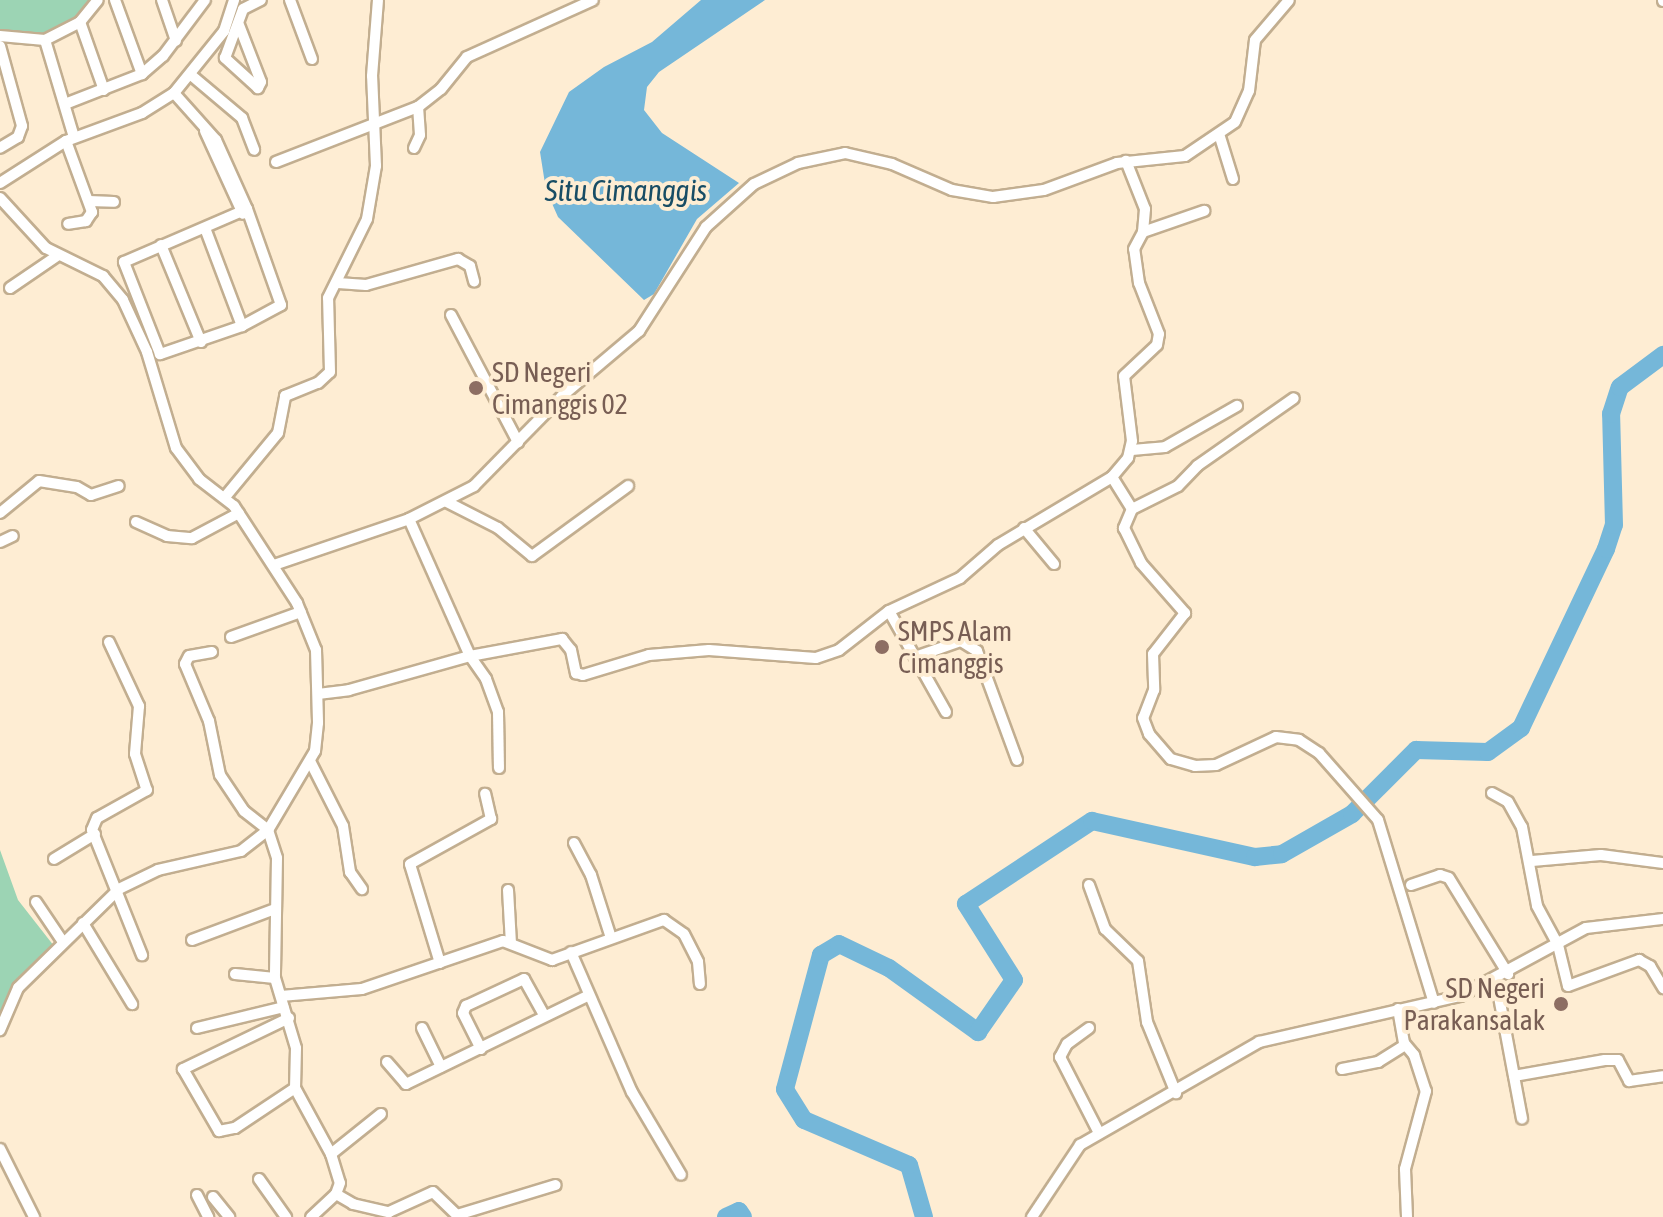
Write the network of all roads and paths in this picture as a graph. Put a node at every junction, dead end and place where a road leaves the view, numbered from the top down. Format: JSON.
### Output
{"nodes":[{"id":1,"x":98,"y":0,"type":"edge"},
{"id":2,"x":115,"y":0,"type":"edge"},
{"id":3,"x":162,"y":0,"type":"edge"},
{"id":4,"x":205,"y":0,"type":"edge"},
{"id":5,"x":234,"y":0,"type":"edge"},
{"id":6,"x":261,"y":0,"type":"edge"},
{"id":7,"x":290,"y":0,"type":"edge"},
{"id":8,"x":378,"y":0,"type":"edge"},
{"id":9,"x":593,"y":0,"type":"edge"},
{"id":10,"x":1289,"y":0,"type":"edge"},
{"id":11,"x":80,"y":22,"type":"junction"},
{"id":12,"x":239,"y":25,"type":"junction"},
{"id":13,"x":228,"y":34,"type":"junction"},
{"id":14,"x":0,"y":36,"type":"edge"},
{"id":15,"x":45,"y":40,"type":"junction"},
{"id":16,"x":176,"y":41,"type":"junction"},
{"id":17,"x":0,"y":46,"type":"edge"},
{"id":18,"x":312,"y":59,"type":"dead end"},
{"id":19,"x":142,"y":74,"type":"junction"},
{"id":20,"x":191,"y":75,"type":"junction"},
{"id":21,"x":12,"y":88,"type":"junction"},
{"id":22,"x":104,"y":90,"type":"junction"},
{"id":23,"x":174,"y":93,"type":"junction"},
{"id":24,"x":0,"y":94,"type":"edge"},
{"id":25,"x":65,"y":104,"type":"junction"},
{"id":26,"x":418,"y":107,"type":"junction"},
{"id":27,"x":375,"y":123,"type":"junction"},
{"id":28,"x":1220,"y":137,"type":"junction"},
{"id":29,"x":70,"y":139,"type":"junction"},
{"id":30,"x":0,"y":148,"type":"edge"},
{"id":31,"x":414,"y":148,"type":"dead end"},
{"id":32,"x":254,"y":150,"type":"dead end"},
{"id":33,"x":1126,"y":161,"type":"junction"},
{"id":34,"x":276,"y":162,"type":"dead end"},
{"id":35,"x":1233,"y":179,"type":"dead end"},
{"id":36,"x":0,"y":183,"type":"edge"},
{"id":37,"x":0,"y":198,"type":"edge"},
{"id":38,"x":89,"y":201,"type":"junction"},
{"id":39,"x":114,"y":202,"type":"dead end"},
{"id":40,"x":1204,"y":211,"type":"dead end"},
{"id":41,"x":245,"y":213,"type":"junction"},
{"id":42,"x":68,"y":224,"type":"dead end"},
{"id":43,"x":205,"y":228,"type":"junction"},
{"id":44,"x":1143,"y":232,"type":"junction"},
{"id":45,"x":161,"y":245,"type":"junction"},
{"id":46,"x":57,"y":256,"type":"junction"},
{"id":47,"x":474,"y":281,"type":"dead end"},
{"id":48,"x":338,"y":283,"type":"junction"},
{"id":49,"x":10,"y":288,"type":"dead end"},
{"id":50,"x":451,"y":315,"type":"dead end"},
{"id":51,"x":242,"y":326,"type":"junction"},
{"id":52,"x":201,"y":342,"type":"junction"},
{"id":53,"x":1294,"y":398,"type":"dead end"},
{"id":54,"x":1237,"y":406,"type":"dead end"},
{"id":55,"x":518,"y":442,"type":"junction"},
{"id":56,"x":1132,"y":450,"type":"junction"},
{"id":57,"x":1112,"y":477,"type":"junction"},
{"id":58,"x":119,"y":486,"type":"dead end"},
{"id":59,"x":628,"y":486,"type":"dead end"},
{"id":60,"x":225,"y":497,"type":"junction"},
{"id":61,"x":447,"y":502,"type":"junction"},
{"id":62,"x":1132,"y":509,"type":"junction"},
{"id":63,"x":0,"y":513,"type":"edge"},
{"id":64,"x":239,"y":513,"type":"junction"},
{"id":65,"x":409,"y":519,"type":"junction"},
{"id":66,"x":136,"y":522,"type":"dead end"},
{"id":67,"x":1024,"y":528,"type":"junction"},
{"id":68,"x":13,"y":536,"type":"dead end"},
{"id":69,"x":0,"y":542,"type":"edge"},
{"id":70,"x":1054,"y":564,"type":"dead end"},
{"id":71,"x":274,"y":565,"type":"junction"},
{"id":72,"x":889,"y":611,"type":"junction"},
{"id":73,"x":301,"y":612,"type":"junction"},
{"id":74,"x":231,"y":637,"type":"dead end"},
{"id":75,"x":109,"y":642,"type":"dead end"},
{"id":76,"x":212,"y":652,"type":"dead end"},
{"id":77,"x":470,"y":656,"type":"junction"},
{"id":78,"x":915,"y":657,"type":"junction"},
{"id":79,"x":318,"y":694,"type":"junction"},
{"id":80,"x":946,"y":712,"type":"dead end"},
{"id":81,"x":1017,"y":760,"type":"dead end"},
{"id":82,"x":310,"y":761,"type":"junction"},
{"id":83,"x":499,"y":768,"type":"dead end"},
{"id":84,"x":1492,"y":793,"type":"dead end"},
{"id":85,"x":485,"y":794,"type":"dead end"},
{"id":86,"x":268,"y":830,"type":"junction"},
{"id":87,"x":95,"y":834,"type":"junction"},
{"id":88,"x":574,"y":843,"type":"dead end"},
{"id":89,"x":54,"y":859,"type":"dead end"},
{"id":90,"x":1532,"y":861,"type":"junction"},
{"id":91,"x":1663,"y":863,"type":"edge"},
{"id":92,"x":1089,"y":885,"type":"dead end"},
{"id":93,"x":1411,"y":885,"type":"dead end"},
{"id":94,"x":119,"y":889,"type":"junction"},
{"id":95,"x":362,"y":889,"type":"dead end"},
{"id":96,"x":508,"y":890,"type":"dead end"},
{"id":97,"x":36,"y":902,"type":"dead end"},
{"id":98,"x":275,"y":909,"type":"junction"},
{"id":99,"x":1663,"y":919,"type":"edge"},
{"id":100,"x":83,"y":923,"type":"junction"},
{"id":101,"x":610,"y":935,"type":"junction"},
{"id":102,"x":192,"y":940,"type":"dead end"},
{"id":103,"x":63,"y":942,"type":"junction"},
{"id":104,"x":511,"y":943,"type":"junction"},
{"id":105,"x":1558,"y":945,"type":"junction"},
{"id":106,"x":571,"y":952,"type":"junction"},
{"id":107,"x":142,"y":955,"type":"dead end"},
{"id":108,"x":440,"y":963,"type":"junction"},
{"id":109,"x":235,"y":974,"type":"dead end"},
{"id":110,"x":1508,"y":974,"type":"junction"},
{"id":111,"x":275,"y":978,"type":"junction"},
{"id":112,"x":1496,"y":981,"type":"junction"},
{"id":113,"x":700,"y":984,"type":"dead end"},
{"id":114,"x":1663,"y":988,"type":"edge"},
{"id":115,"x":587,"y":996,"type":"junction"},
{"id":116,"x":282,"y":1002,"type":"junction"},
{"id":117,"x":1434,"y":1003,"type":"junction"},
{"id":118,"x":132,"y":1004,"type":"dead end"},
{"id":119,"x":1398,"y":1009,"type":"junction"},
{"id":120,"x":544,"y":1015,"type":"junction"},
{"id":121,"x":289,"y":1018,"type":"junction"},
{"id":122,"x":197,"y":1028,"type":"dead end"},
{"id":123,"x":422,"y":1028,"type":"dead end"},
{"id":124,"x":1089,"y":1028,"type":"dead end"},
{"id":125,"x":0,"y":1030,"type":"edge"},
{"id":126,"x":1405,"y":1045,"type":"junction"},
{"id":127,"x":481,"y":1049,"type":"junction"},
{"id":128,"x":387,"y":1062,"type":"dead end"},
{"id":129,"x":441,"y":1067,"type":"junction"},
{"id":130,"x":1342,"y":1069,"type":"dead end"},
{"id":131,"x":1514,"y":1076,"type":"junction"},
{"id":132,"x":1663,"y":1076,"type":"edge"},
{"id":133,"x":295,"y":1088,"type":"junction"},
{"id":134,"x":1176,"y":1093,"type":"junction"},
{"id":135,"x":381,"y":1114,"type":"dead end"},
{"id":136,"x":1522,"y":1119,"type":"dead end"},
{"id":137,"x":1099,"y":1133,"type":"junction"},
{"id":138,"x":0,"y":1149,"type":"edge"},
{"id":139,"x":331,"y":1154,"type":"junction"},
{"id":140,"x":681,"y":1175,"type":"dead end"},
{"id":141,"x":259,"y":1179,"type":"dead end"},
{"id":142,"x":556,"y":1185,"type":"dead end"},
{"id":143,"x":336,"y":1194,"type":"junction"},
{"id":144,"x":197,"y":1195,"type":"dead end"},
{"id":145,"x":213,"y":1197,"type":"dead end"},
{"id":146,"x":34,"y":1217,"type":"edge"},
{"id":147,"x":208,"y":1217,"type":"edge"},
{"id":148,"x":229,"y":1217,"type":"edge"},
{"id":149,"x":286,"y":1217,"type":"edge"},
{"id":150,"x":311,"y":1217,"type":"edge"},
{"id":151,"x":1032,"y":1217,"type":"edge"},
{"id":152,"x":1407,"y":1217,"type":"edge"}],
"edges":[{"from":1,"to":11,"type":"street"},
{"from":2,"to":19,"type":"street"},
{"from":3,"to":16,"type":"street"},
{"from":4,"to":16,"type":"street"},
{"from":5,"to":13,"type":"street"},
{"from":6,"to":12,"type":"street"},
{"from":7,"to":18,"type":"street"},
{"from":8,"to":27,"type":"street"},
{"from":9,"to":26,"type":"street"},
{"from":10,"to":28,"type":"street"},
{"from":11,"to":15,"type":"street"},
{"from":11,"to":22,"type":"street"},
{"from":12,"to":13,"type":"street"},
{"from":12,"to":13,"type":"street"},
{"from":13,"to":20,"type":"street"},
{"from":14,"to":15,"type":"street"},
{"from":15,"to":25,"type":"street"},
{"from":16,"to":19,"type":"street"},
{"from":17,"to":21,"type":"street"},
{"from":19,"to":22,"type":"street"},
{"from":20,"to":23,"type":"street"},
{"from":20,"to":32,"type":"street"},
{"from":21,"to":24,"type":"street"},
{"from":21,"to":30,"type":"street"},
{"from":22,"to":25,"type":"street"},
{"from":23,"to":29,"type":"street"},
{"from":23,"to":41,"type":"street"},
{"from":25,"to":29,"type":"street"},
{"from":26,"to":27,"type":"street"},
{"from":26,"to":31,"type":"street"},
{"from":27,"to":34,"type":"street"},
{"from":27,"to":48,"type":"street"},
{"from":28,"to":33,"type":"street"},
{"from":28,"to":35,"type":"street"},
{"from":29,"to":36,"type":"street"},
{"from":29,"to":38,"type":"street"},
{"from":33,"to":44,"type":"street"},
{"from":33,"to":55,"type":"street"},
{"from":37,"to":46,"type":"street"},
{"from":38,"to":39,"type":"street"},
{"from":38,"to":42,"type":"street"},
{"from":40,"to":44,"type":"street"},
{"from":41,"to":43,"type":"street"},
{"from":41,"to":51,"type":"street"},
{"from":43,"to":45,"type":"street"},
{"from":43,"to":51,"type":"street"},
{"from":44,"to":56,"type":"street"},
{"from":45,"to":52,"type":"street"},
{"from":45,"to":52,"type":"street"},
{"from":46,"to":49,"type":"street"},
{"from":46,"to":60,"type":"street"},
{"from":47,"to":48,"type":"street"},
{"from":48,"to":60,"type":"street"},
{"from":50,"to":55,"type":"street"},
{"from":51,"to":52,"type":"street"},
{"from":53,"to":62,"type":"street"},
{"from":54,"to":56,"type":"street"},
{"from":55,"to":61,"type":"street"},
{"from":56,"to":57,"type":"street"},
{"from":57,"to":62,"type":"street"},
{"from":57,"to":67,"type":"street"},
{"from":58,"to":63,"type":"street"},
{"from":59,"to":61,"type":"street"},
{"from":60,"to":64,"type":"street"},
{"from":61,"to":65,"type":"street"},
{"from":62,"to":117,"type":"street"},
{"from":64,"to":66,"type":"street"},
{"from":64,"to":71,"type":"street"},
{"from":65,"to":71,"type":"street"},
{"from":65,"to":77,"type":"street"},
{"from":67,"to":70,"type":"street"},
{"from":67,"to":72,"type":"street"},
{"from":68,"to":69,"type":"street"},
{"from":71,"to":73,"type":"street"},
{"from":72,"to":77,"type":"street"},
{"from":72,"to":78,"type":"street"},
{"from":73,"to":74,"type":"street"},
{"from":73,"to":79,"type":"street"},
{"from":75,"to":87,"type":"street"},
{"from":76,"to":86,"type":"street"},
{"from":77,"to":79,"type":"street"},
{"from":77,"to":83,"type":"street"},
{"from":78,"to":80,"type":"street"},
{"from":78,"to":81,"type":"street"},
{"from":79,"to":82,"type":"street"},
{"from":82,"to":86,"type":"street"},
{"from":82,"to":95,"type":"street"},
{"from":84,"to":90,"type":"street"},
{"from":85,"to":108,"type":"street"},
{"from":86,"to":94,"type":"street"},
{"from":86,"to":98,"type":"street"},
{"from":87,"to":89,"type":"street"},
{"from":87,"to":94,"type":"street"},
{"from":88,"to":101,"type":"street"},
{"from":90,"to":91,"type":"street"},
{"from":90,"to":105,"type":"street"},
{"from":92,"to":134,"type":"street"},
{"from":93,"to":110,"type":"street"},
{"from":94,"to":100,"type":"street"},
{"from":94,"to":107,"type":"street"},
{"from":96,"to":104,"type":"street"},
{"from":97,"to":103,"type":"street"},
{"from":98,"to":102,"type":"street"},
{"from":98,"to":111,"type":"street"},
{"from":99,"to":105,"type":"street"},
{"from":100,"to":103,"type":"street"},
{"from":100,"to":118,"type":"street"},
{"from":101,"to":106,"type":"street"},
{"from":101,"to":113,"type":"street"},
{"from":103,"to":125,"type":"street"},
{"from":104,"to":106,"type":"street"},
{"from":104,"to":108,"type":"street"},
{"from":105,"to":110,"type":"street"},
{"from":105,"to":114,"type":"street"},
{"from":106,"to":115,"type":"street"},
{"from":108,"to":116,"type":"street"},
{"from":109,"to":111,"type":"street"},
{"from":110,"to":112,"type":"street"},
{"from":111,"to":116,"type":"street"},
{"from":112,"to":117,"type":"street"},
{"from":112,"to":131,"type":"street"},
{"from":115,"to":120,"type":"street"},
{"from":115,"to":140,"type":"street"},
{"from":116,"to":121,"type":"street"},
{"from":116,"to":122,"type":"street"},
{"from":117,"to":119,"type":"street"},
{"from":119,"to":126,"type":"street"},
{"from":119,"to":134,"type":"street"},
{"from":120,"to":127,"type":"street"},
{"from":120,"to":127,"type":"street"},
{"from":121,"to":133,"type":"street"},
{"from":121,"to":133,"type":"street"},
{"from":123,"to":129,"type":"street"},
{"from":124,"to":137,"type":"street"},
{"from":126,"to":130,"type":"street"},
{"from":126,"to":152,"type":"street"},
{"from":127,"to":129,"type":"street"},
{"from":128,"to":129,"type":"street"},
{"from":131,"to":132,"type":"street"},
{"from":131,"to":136,"type":"street"},
{"from":133,"to":139,"type":"street"},
{"from":134,"to":137,"type":"street"},
{"from":135,"to":139,"type":"street"},
{"from":137,"to":151,"type":"street"},
{"from":138,"to":146,"type":"street"},
{"from":139,"to":143,"type":"street"},
{"from":141,"to":149,"type":"street"},
{"from":142,"to":143,"type":"street"},
{"from":143,"to":150,"type":"street"},
{"from":144,"to":147,"type":"street"},
{"from":145,"to":148,"type":"street"}]}
